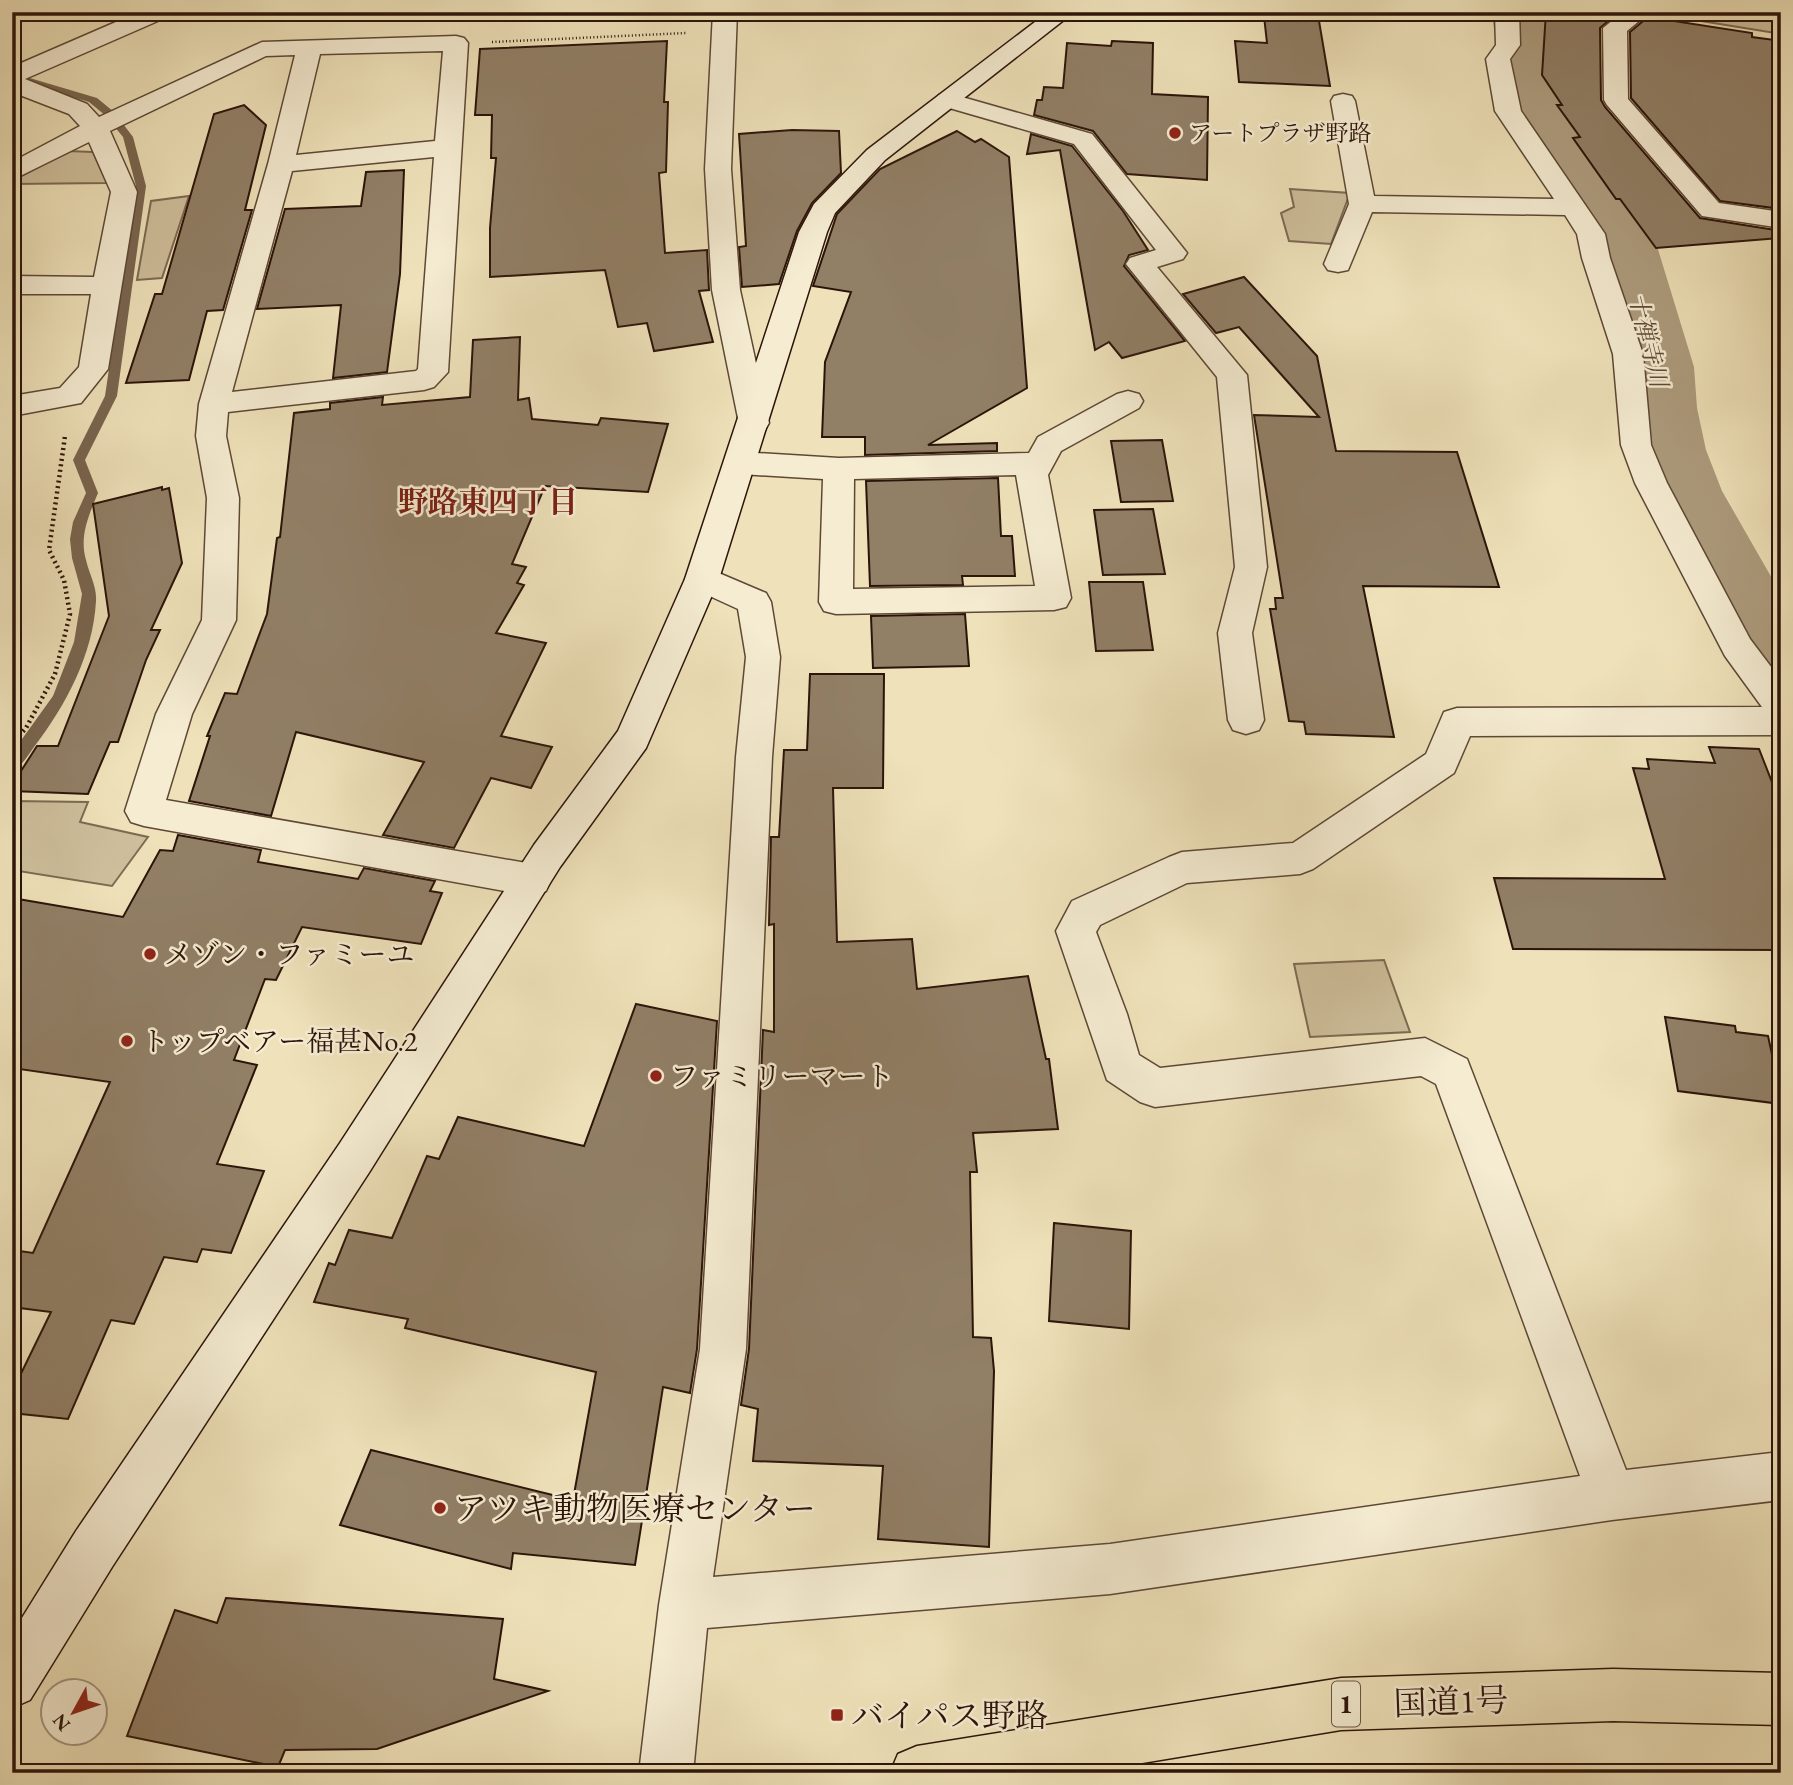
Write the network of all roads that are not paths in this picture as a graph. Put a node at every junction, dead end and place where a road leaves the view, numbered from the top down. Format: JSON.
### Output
{"nodes":[{"id":1,"x":159,"y":12,"type":"edge"},
{"id":2,"x":1507,"y":12,"type":"edge"},
{"id":3,"x":1639,"y":12,"type":"edge"},
{"id":4,"x":1056,"y":16,"type":"edge"},
{"id":5,"x":725,"y":22,"type":"edge"},
{"id":6,"x":309,"y":50,"type":"junction"},
{"id":7,"x":12,"y":76,"type":"edge"},
{"id":8,"x":12,"y":83,"type":"edge"},
{"id":9,"x":948,"y":100,"type":"junction"},
{"id":10,"x":1343,"y":101,"type":"dead end"},
{"id":11,"x":96,"y":128,"type":"junction"},
{"id":12,"x":447,"y":148,"type":"junction"},
{"id":13,"x":281,"y":164,"type":"junction"},
{"id":14,"x":12,"y":172,"type":"edge"},
{"id":15,"x":1362,"y":204,"type":"junction"},
{"id":16,"x":1572,"y":207,"type":"junction"},
{"id":17,"x":1781,"y":220,"type":"edge"},
{"id":18,"x":1338,"y":264,"type":"dead end"},
{"id":19,"x":12,"y":285,"type":"edge"},
{"id":20,"x":106,"y":286,"type":"junction"},
{"id":21,"x":1128,"y":401,"type":"dead end"},
{"id":22,"x":214,"y":404,"type":"junction"},
{"id":23,"x":12,"y":406,"type":"edge"},
{"id":24,"x":754,"y":423,"type":"junction"},
{"id":25,"x":741,"y":463,"type":"junction"},
{"id":26,"x":1038,"y":463,"type":"junction"},
{"id":27,"x":839,"y":468,"type":"junction"},
{"id":28,"x":702,"y":579,"type":"junction"},
{"id":29,"x":1781,"y":707,"type":"edge"},
{"id":30,"x":1246,"y":720,"type":"dead end"},
{"id":31,"x":1781,"y":721,"type":"edge"},
{"id":32,"x":532,"y":880,"type":"junction"},
{"id":33,"x":1781,"y":1476,"type":"edge"},
{"id":34,"x":1612,"y":1496,"type":"junction"},
{"id":35,"x":684,"y":1605,"type":"junction"},
{"id":36,"x":12,"y":1682,"type":"edge"},
{"id":37,"x":1781,"y":1699,"type":"edge"},
{"id":38,"x":666,"y":1773,"type":"edge"},
{"id":39,"x":917,"y":1773,"type":"edge"}],
"edges":[{"from":1,"to":7,"type":"street"},
{"from":2,"to":16,"type":"street"},
{"from":3,"to":17,"type":"street"},
{"from":4,"to":9,"type":"street"},
{"from":5,"to":24,"type":"street"},
{"from":6,"to":11,"type":"street"},
{"from":6,"to":12,"type":"street"},
{"from":6,"to":13,"type":"street"},
{"from":8,"to":11,"type":"street"},
{"from":9,"to":24,"type":"street"},
{"from":9,"to":30,"type":"street"},
{"from":10,"to":15,"type":"street"},
{"from":11,"to":14,"type":"street"},
{"from":11,"to":20,"type":"street"},
{"from":12,"to":13,"type":"street"},
{"from":12,"to":22,"type":"street"},
{"from":13,"to":22,"type":"street"},
{"from":15,"to":16,"type":"street"},
{"from":15,"to":18,"type":"street"},
{"from":16,"to":29,"type":"street"},
{"from":19,"to":20,"type":"street"},
{"from":20,"to":23,"type":"street"},
{"from":21,"to":26,"type":"street"},
{"from":22,"to":32,"type":"street"},
{"from":24,"to":25,"type":"street"},
{"from":25,"to":27,"type":"street"},
{"from":25,"to":28,"type":"street"},
{"from":26,"to":27,"type":"street"},
{"from":26,"to":27,"type":"street"},
{"from":28,"to":32,"type":"street"},
{"from":28,"to":35,"type":"street"},
{"from":31,"to":34,"type":"street"},
{"from":32,"to":36,"type":"street"},
{"from":33,"to":34,"type":"street"},
{"from":34,"to":35,"type":"street"},
{"from":35,"to":38,"type":"street"},
{"from":37,"to":39,"type":"highway","name":"国道1号","number":"1"}]}
